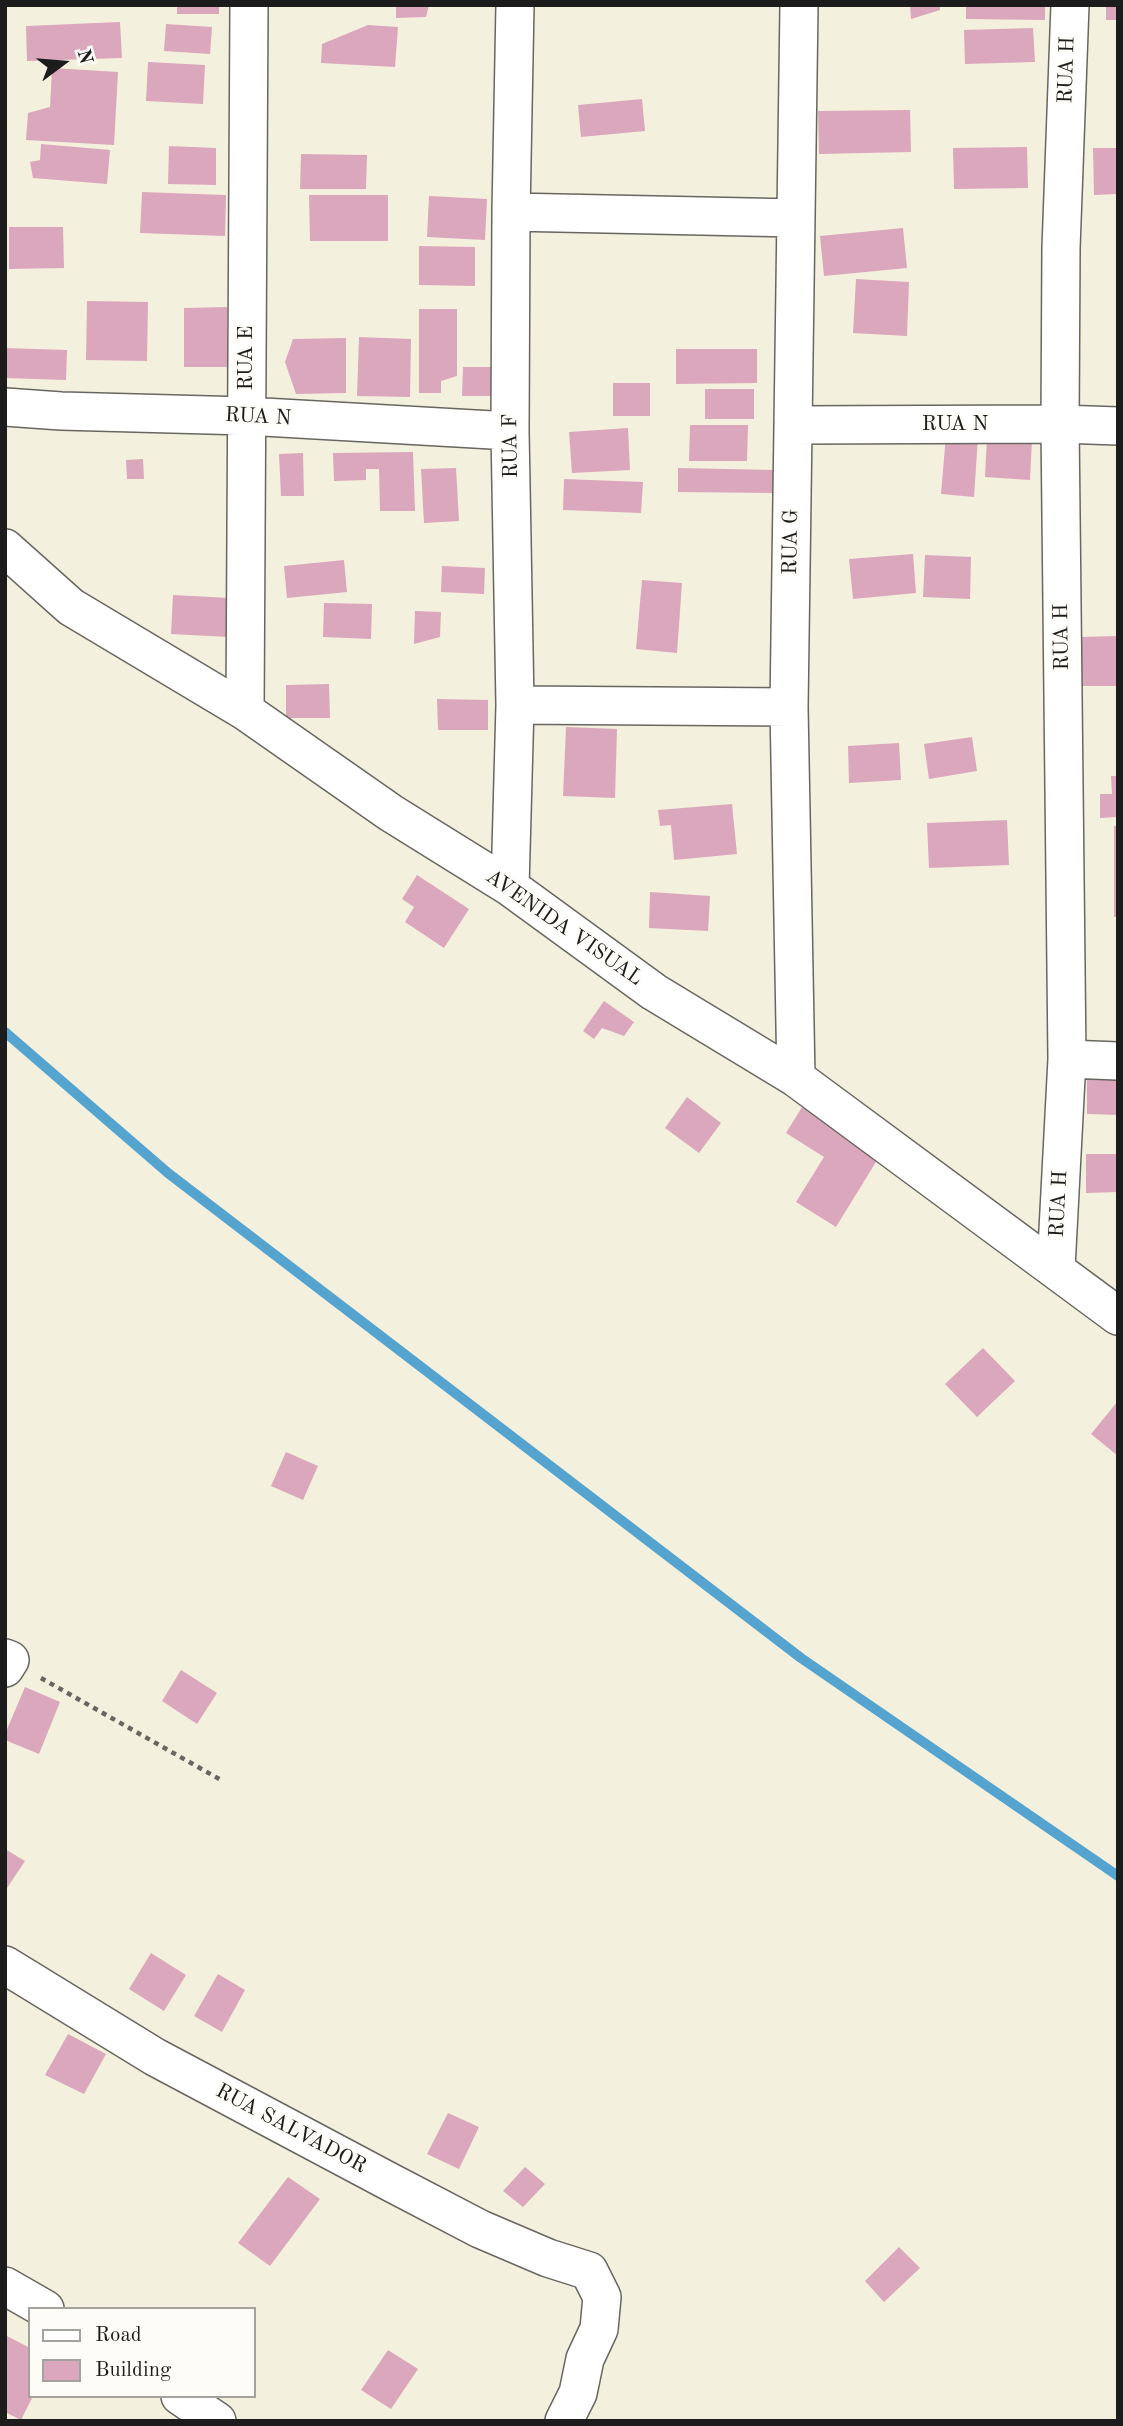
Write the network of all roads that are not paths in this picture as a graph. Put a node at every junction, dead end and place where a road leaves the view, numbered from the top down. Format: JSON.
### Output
{"nodes":[{"id":1,"x":249,"y":5,"type":"edge"},
{"id":2,"x":515,"y":5,"type":"edge"},
{"id":3,"x":799,"y":5,"type":"edge"},
{"id":4,"x":1070,"y":5,"type":"edge"},
{"id":5,"x":511,"y":212,"type":"junction"},
{"id":6,"x":796,"y":218,"type":"junction"},
{"id":7,"x":5,"y":408,"type":"edge"},
{"id":8,"x":246,"y":416,"type":"junction"},
{"id":9,"x":1060,"y":424,"type":"junction"},
{"id":10,"x":793,"y":425,"type":"junction"},
{"id":11,"x":1118,"y":426,"type":"edge"},
{"id":12,"x":510,"y":431,"type":"junction"},
{"id":13,"x":5,"y":548,"type":"edge"},
{"id":14,"x":515,"y":705,"type":"junction"},
{"id":15,"x":789,"y":706,"type":"junction"},
{"id":16,"x":245,"y":711,"type":"junction"},
{"id":17,"x":510,"y":887,"type":"junction"},
{"id":18,"x":1067,"y":1059,"type":"junction"},
{"id":19,"x":1118,"y":1061,"type":"edge"},
{"id":20,"x":796,"y":1078,"type":"junction"},
{"id":21,"x":1056,"y":1268,"type":"junction"},
{"id":22,"x":1118,"y":1316,"type":"edge"},
{"id":23,"x":5,"y":1965,"type":"edge"},
{"id":24,"x":5,"y":2286,"type":"edge"},
{"id":25,"x":42,"y":2307,"type":"edge"},
{"id":26,"x":183,"y":2398,"type":"edge"},
{"id":27,"x":217,"y":2421,"type":"edge"},
{"id":28,"x":564,"y":2421,"type":"edge"}],
"edges":[{"from":1,"to":8,"type":"street","name":"RUA E"},
{"from":2,"to":5,"type":"street","name":"RUA F"},
{"from":3,"to":6,"type":"street","name":"RUA G"},
{"from":4,"to":9,"type":"street","name":"RUA H"},
{"from":5,"to":6,"type":"street"},
{"from":5,"to":12,"type":"street","name":"RUA F"},
{"from":6,"to":10,"type":"street","name":"RUA G"},
{"from":7,"to":8,"type":"street","name":"RUA N"},
{"from":8,"to":12,"type":"street","name":"RUA N"},
{"from":8,"to":16,"type":"street","name":"RUA E"},
{"from":9,"to":10,"type":"street","name":"RUA N"},
{"from":9,"to":11,"type":"street","name":"RUA N"},
{"from":9,"to":18,"type":"street","name":"RUA H"},
{"from":10,"to":15,"type":"street","name":"RUA G"},
{"from":12,"to":14,"type":"street","name":"RUA F"},
{"from":13,"to":16,"type":"street","name":"AVENIDA VISUAL"},
{"from":14,"to":15,"type":"street"},
{"from":14,"to":17,"type":"street","name":"RUA F"},
{"from":15,"to":20,"type":"street","name":"RUA G"},
{"from":16,"to":17,"type":"street","name":"AVENIDA VISUAL"},
{"from":17,"to":20,"type":"street","name":"AVENIDA VISUAL"},
{"from":18,"to":19,"type":"street"},
{"from":18,"to":21,"type":"street","name":"RUA H"},
{"from":20,"to":21,"type":"street","name":"AVENIDA VISUAL"},
{"from":21,"to":22,"type":"street","name":"AVENIDA VISUAL"},
{"from":23,"to":28,"type":"street","name":"RUA SALVADOR"},
{"from":24,"to":25,"type":"street"},
{"from":26,"to":27,"type":"street"}]}
